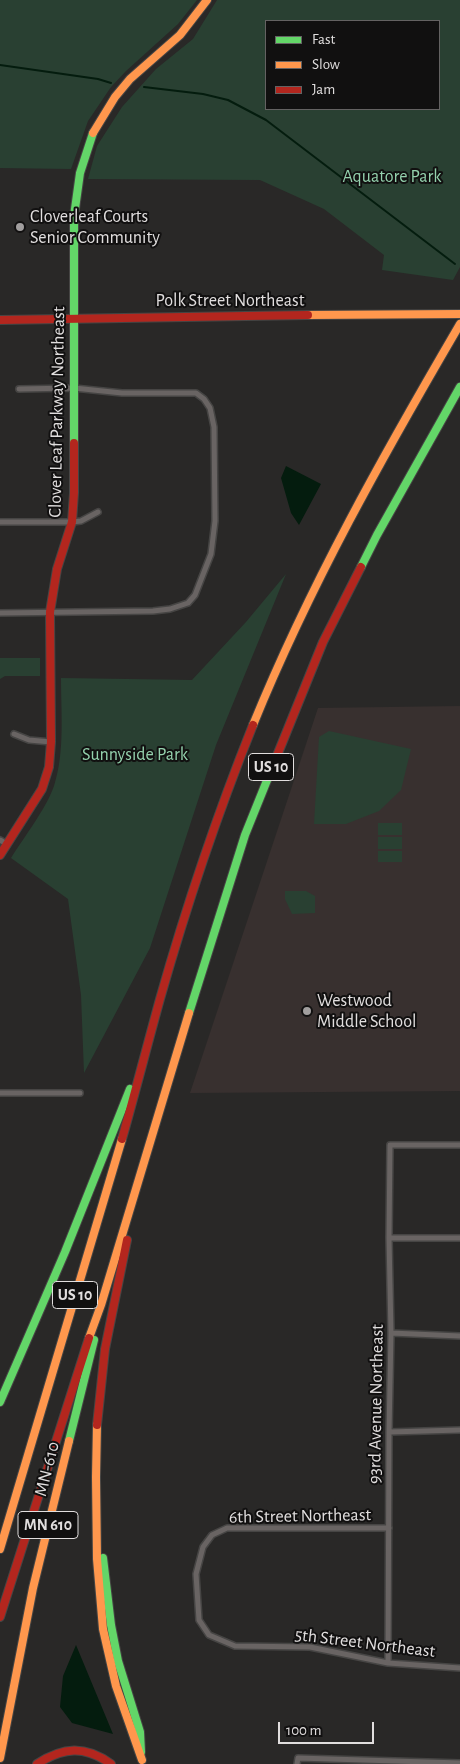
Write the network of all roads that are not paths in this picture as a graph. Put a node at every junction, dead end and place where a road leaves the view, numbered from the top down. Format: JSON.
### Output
{"nodes":[{"id":1,"x":207,"y":0,"type":"edge"},
{"id":2,"x":460,"y":314,"type":"edge"},
{"id":3,"x":73,"y":318,"type":"junction"},
{"id":4,"x":0,"y":320,"type":"edge"},
{"id":5,"x":460,"y":324,"type":"edge"},
{"id":6,"x":460,"y":387,"type":"edge"},
{"id":7,"x":74,"y":388,"type":"junction"},
{"id":8,"x":19,"y":389,"type":"dead end"},
{"id":9,"x":98,"y":512,"type":"dead end"},
{"id":10,"x":0,"y":522,"type":"edge"},
{"id":11,"x":72,"y":522,"type":"junction"},
{"id":12,"x":50,"y":612,"type":"junction"},
{"id":13,"x":0,"y":613,"type":"edge"},
{"id":14,"x":14,"y":734,"type":"dead end"},
{"id":15,"x":51,"y":742,"type":"junction"},
{"id":16,"x":3,"y":842,"type":"edge"},
{"id":17,"x":0,"y":855,"type":"edge"},
{"id":18,"x":148,"y":1040,"type":"junction"},
{"id":19,"x":0,"y":1093,"type":"edge"},
{"id":20,"x":80,"y":1093,"type":"dead end"},
{"id":21,"x":460,"y":1145,"type":"edge"},
{"id":22,"x":142,"y":1171,"type":"junction"},
{"id":23,"x":389,"y":1238,"type":"junction"},
{"id":24,"x":460,"y":1238,"type":"edge"},
{"id":25,"x":101,"y":1305,"type":"junction"},
{"id":26,"x":391,"y":1333,"type":"junction"},
{"id":27,"x":460,"y":1336,"type":"edge"},
{"id":28,"x":0,"y":1401,"type":"edge"},
{"id":29,"x":460,"y":1430,"type":"edge"},
{"id":30,"x":389,"y":1432,"type":"junction"},
{"id":31,"x":389,"y":1528,"type":"junction"},
{"id":32,"x":0,"y":1549,"type":"edge"},
{"id":33,"x":0,"y":1617,"type":"edge"},
{"id":34,"x":209,"y":1635,"type":"joint"},
{"id":35,"x":388,"y":1663,"type":"junction"},
{"id":36,"x":460,"y":1668,"type":"edge"},
{"id":37,"x":0,"y":1758,"type":"edge"},
{"id":38,"x":297,"y":1761,"type":"edge"},
{"id":39,"x":142,"y":1762,"type":"edge"},
{"id":40,"x":446,"y":1763,"type":"edge"},
{"id":41,"x":460,"y":1763,"type":"edge"},
{"id":42,"x":37,"y":1764,"type":"edge"},
{"id":43,"x":111,"y":1764,"type":"edge"}],
"edges":[{"from":1,"to":3,"type":"main road","name":"Clover Leaf Parkway Northeast"},
{"from":2,"to":3,"type":"main road","name":"Polk Street Northeast"},
{"from":3,"to":4,"type":"main road","name":"Polk Street Northeast"},
{"from":3,"to":7,"type":"main road","name":"Clover Leaf Parkway Northeast"},
{"from":5,"to":18,"type":"main road","number":"US 10"},
{"from":6,"to":22,"type":"main road","number":"US 10"},
{"from":7,"to":8,"type":"street"},
{"from":7,"to":11,"type":"main road","name":"Clover Leaf Parkway Northeast"},
{"from":7,"to":12,"type":"street"},
{"from":9,"to":11,"type":"street"},
{"from":10,"to":11,"type":"street"},
{"from":11,"to":12,"type":"main road","name":"Clover Leaf Parkway Northeast"},
{"from":12,"to":13,"type":"street"},
{"from":12,"to":15,"type":"main road","name":"Clover Leaf Parkway Northeast"},
{"from":14,"to":15,"type":"street"},
{"from":15,"to":16,"type":"main road","name":"Clover Leaf Parkway Northeast"},
{"from":16,"to":17,"type":"main road","name":"Clover Leaf Parkway Northeast"},
{"from":18,"to":28,"type":"main road"},
{"from":18,"to":32,"type":"main road","number":"US 10"},
{"from":19,"to":20,"type":"street"},
{"from":21,"to":23,"type":"street","name":"93rd Avenue Northeast"},
{"from":22,"to":25,"type":"main road","number":"US 10"},
{"from":22,"to":39,"type":"main road"},
{"from":23,"to":24,"type":"street"},
{"from":23,"to":26,"type":"street","name":"93rd Avenue Northeast"},
{"from":25,"to":33,"type":"main road","number":"US 10"},
{"from":25,"to":37,"type":"main road","name":"MN-610","number":"MN 610"},
{"from":26,"to":27,"type":"street"},
{"from":26,"to":30,"type":"street","name":"93rd Avenue Northeast"},
{"from":29,"to":30,"type":"street"},
{"from":30,"to":31,"type":"street","name":"93rd Avenue Northeast"},
{"from":31,"to":34,"type":"street","name":"6th Street Northeast"},
{"from":31,"to":35,"type":"street","name":"93rd Avenue Northeast"},
{"from":34,"to":35,"type":"street","name":"5th Street Northeast"},
{"from":35,"to":36,"type":"street","name":"5th Street Northeast"},
{"from":38,"to":40,"type":"street"},
{"from":40,"to":41,"type":"street"},
{"from":42,"to":43,"type":"main road"}]}
